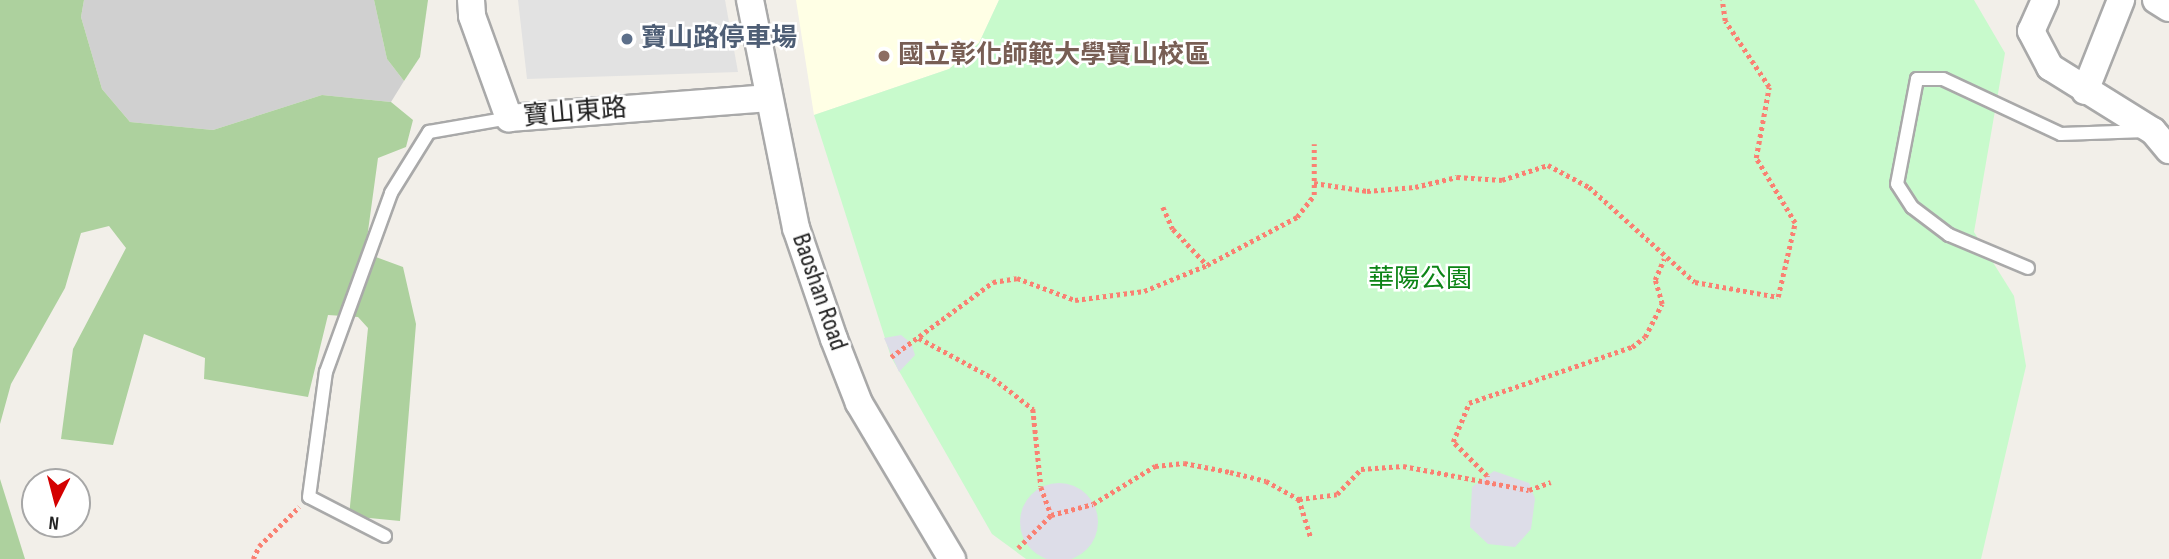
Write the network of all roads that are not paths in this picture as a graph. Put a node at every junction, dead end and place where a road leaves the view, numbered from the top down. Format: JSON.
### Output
{"nodes":[{"id":1,"x":471,"y":0,"type":"edge"},
{"id":2,"x":750,"y":0,"type":"edge"},
{"id":3,"x":2045,"y":0,"type":"edge"},
{"id":4,"x":2121,"y":0,"type":"edge"},
{"id":5,"x":2157,"y":0,"type":"edge"},
{"id":6,"x":2169,"y":8,"type":"edge"},
{"id":7,"x":2085,"y":91,"type":"junction"},
{"id":8,"x":766,"y":98,"type":"junction"},
{"id":9,"x":509,"y":118,"type":"junction"},
{"id":10,"x":2161,"y":141,"type":"edge"},
{"id":11,"x":2028,"y":268,"type":"dead end"},
{"id":12,"x":385,"y":536,"type":"dead end"},
{"id":13,"x":952,"y":559,"type":"edge"}],
"edges":[{"from":1,"to":9,"type":"street","name":"寶山東路"},
{"from":2,"to":8,"type":"street","name":"Baoshan Road"},
{"from":3,"to":7,"type":"street"},
{"from":4,"to":7,"type":"street"},
{"from":5,"to":6,"type":"street"},
{"from":7,"to":10,"type":"street"},
{"from":8,"to":9,"type":"street","name":"寶山東路"},
{"from":8,"to":13,"type":"street","name":"Baoshan Road"},
{"from":9,"to":12,"type":"lane"},
{"from":10,"to":11,"type":"lane"}]}
